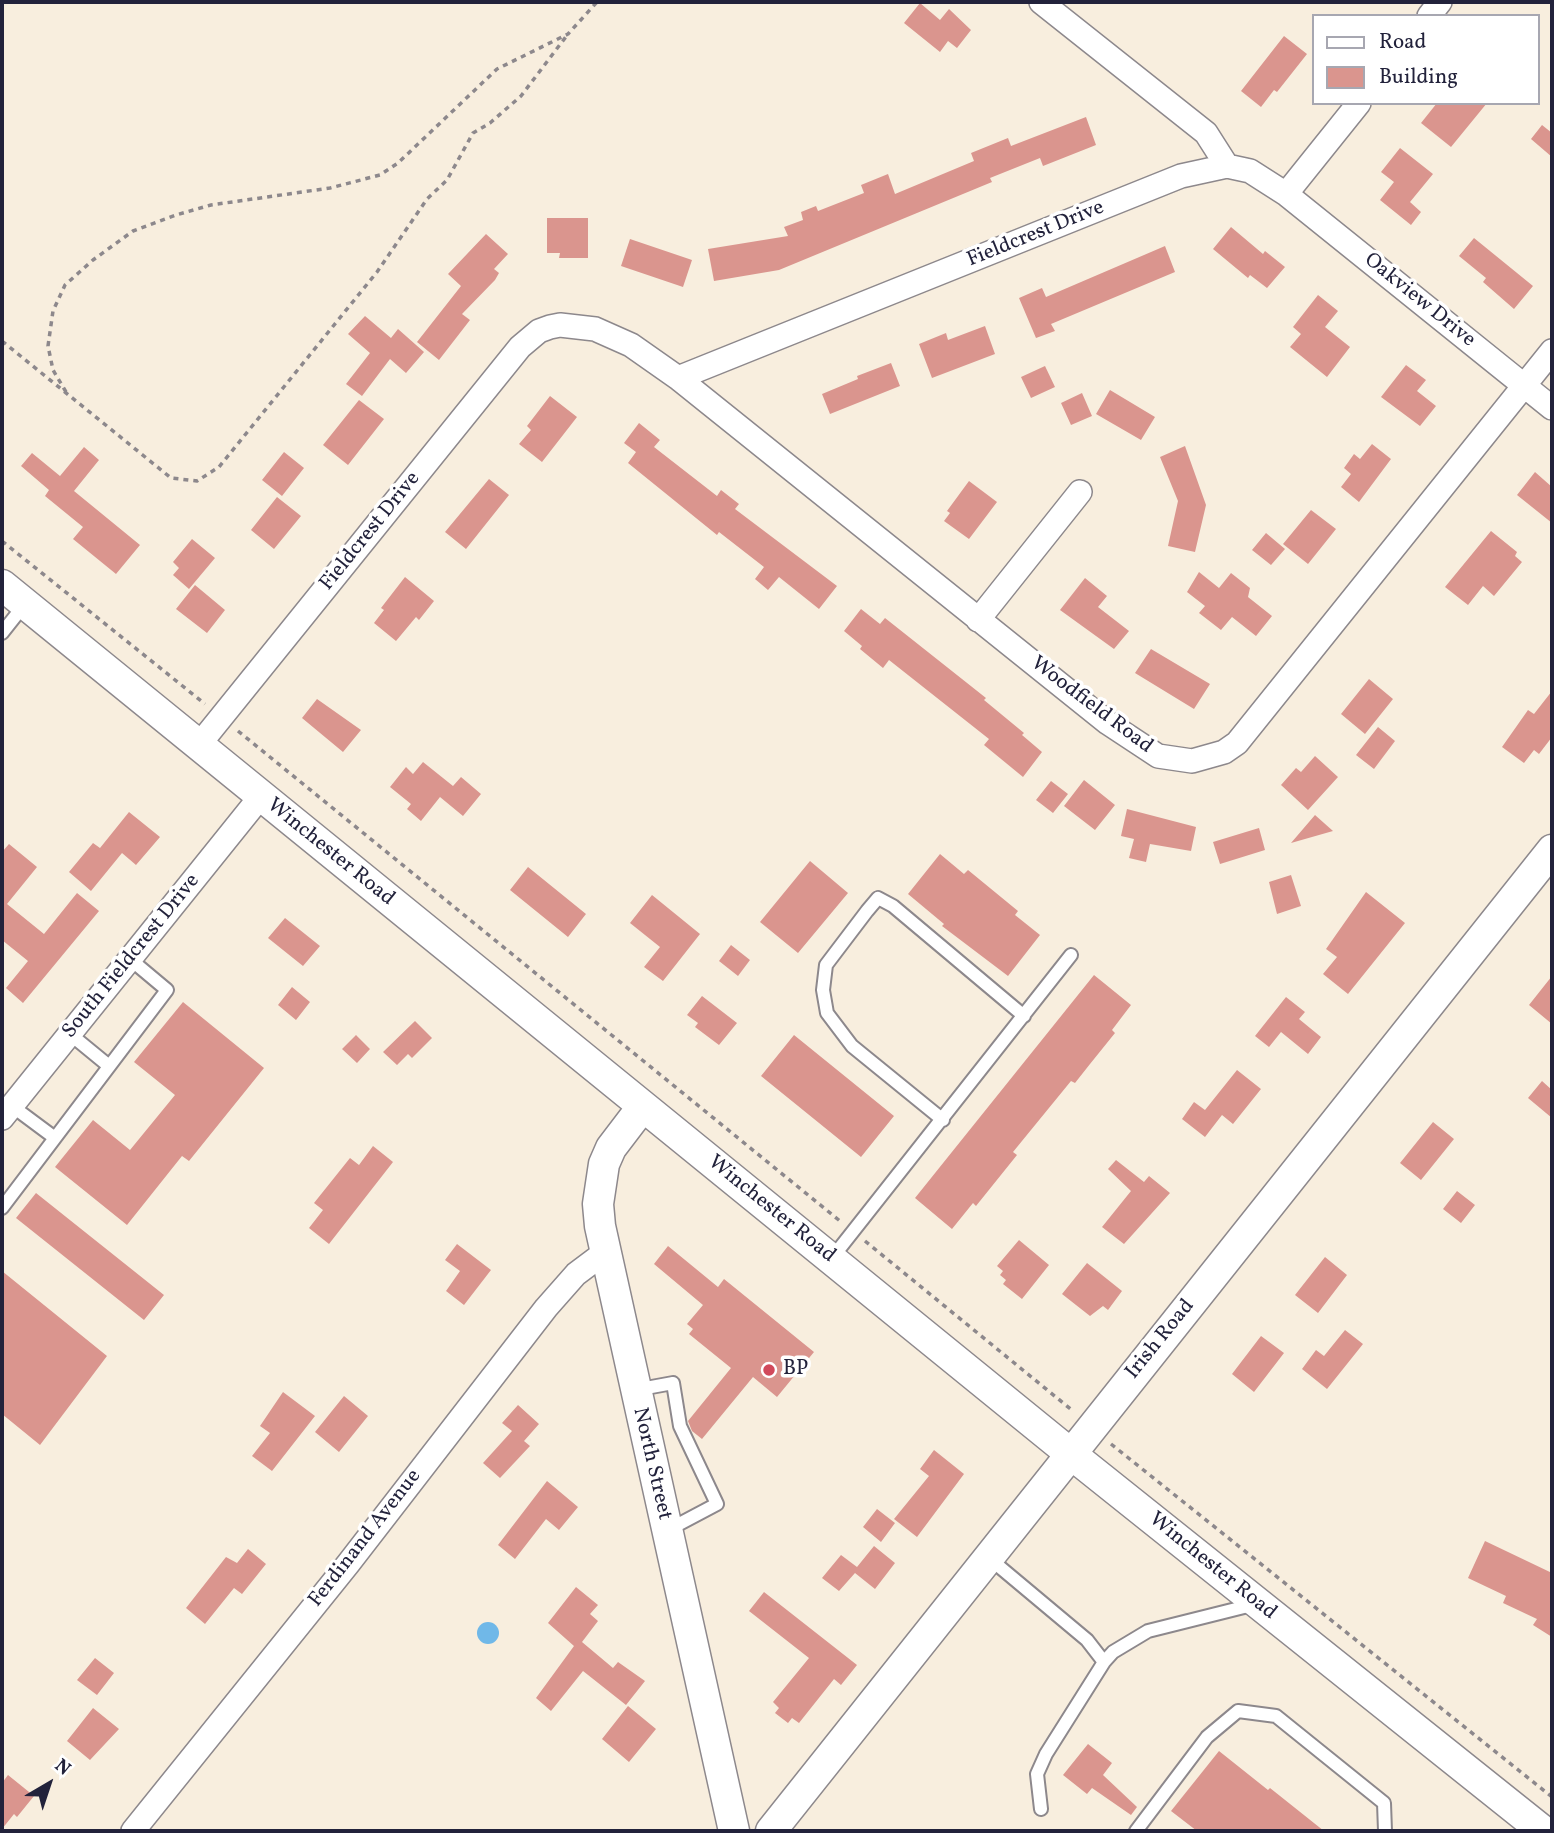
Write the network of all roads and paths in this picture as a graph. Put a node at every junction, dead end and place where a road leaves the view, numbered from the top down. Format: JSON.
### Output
{"nodes":[{"id":1,"x":597,"y":2,"type":"edge"},
{"id":2,"x":1041,"y":2,"type":"edge"},
{"id":3,"x":568,"y":34,"type":"junction"},
{"id":4,"x":1357,"y":105,"type":"edge"},
{"id":5,"x":1227,"y":166,"type":"junction"},
{"id":6,"x":1286,"y":194,"type":"junction"},
{"id":7,"x":550,"y":327,"type":"joint"},
{"id":8,"x":2,"y":341,"type":"edge"},
{"id":9,"x":1552,"y":351,"type":"edge"},
{"id":10,"x":678,"y":378,"type":"junction"},
{"id":11,"x":1524,"y":386,"type":"junction"},
{"id":12,"x":67,"y":393,"type":"junction"},
{"id":13,"x":1552,"y":408,"type":"edge"},
{"id":14,"x":1080,"y":492,"type":"dead end"},
{"id":15,"x":2,"y":541,"type":"edge"},
{"id":16,"x":2,"y":584,"type":"edge"},
{"id":17,"x":25,"y":604,"type":"junction"},
{"id":18,"x":978,"y":620,"type":"junction"},
{"id":19,"x":2,"y":633,"type":"edge"},
{"id":20,"x":222,"y":718,"type":"junction"},
{"id":21,"x":198,"y":746,"type":"junction"},
{"id":22,"x":261,"y":796,"type":"junction"},
{"id":23,"x":1552,"y":850,"type":"edge"},
{"id":24,"x":1071,"y":955,"type":"dead end"},
{"id":25,"x":130,"y":959,"type":"junction"},
{"id":26,"x":1024,"y":1016,"type":"junction"},
{"id":27,"x":69,"y":1034,"type":"junction"},
{"id":28,"x":109,"y":1066,"type":"junction"},
{"id":29,"x":643,"y":1106,"type":"junction"},
{"id":30,"x":7,"y":1112,"type":"edge"},
{"id":31,"x":943,"y":1121,"type":"junction"},
{"id":32,"x":55,"y":1138,"type":"junction"},
{"id":33,"x":2,"y":1208,"type":"edge"},
{"id":34,"x":853,"y":1231,"type":"junction"},
{"id":35,"x":604,"y":1253,"type":"junction"},
{"id":36,"x":831,"y":1258,"type":"junction"},
{"id":37,"x":635,"y":1390,"type":"junction"},
{"id":38,"x":1092,"y":1427,"type":"junction"},
{"id":39,"x":1071,"y":1454,"type":"junction"},
{"id":40,"x":666,"y":1531,"type":"junction"},
{"id":41,"x":989,"y":1558,"type":"junction"},
{"id":42,"x":1258,"y":1604,"type":"junction"},
{"id":43,"x":1104,"y":1662,"type":"junction"},
{"id":44,"x":1552,"y":1797,"type":"edge"},
{"id":45,"x":1041,"y":1809,"type":"dead end"},
{"id":46,"x":133,"y":1831,"type":"edge"},
{"id":47,"x":734,"y":1831,"type":"edge"},
{"id":48,"x":771,"y":1831,"type":"edge"},
{"id":49,"x":1136,"y":1831,"type":"edge"},
{"id":50,"x":1385,"y":1831,"type":"edge"},
{"id":51,"x":1543,"y":1831,"type":"edge"}],
"edges":[{"from":1,"to":3,"type":"path"},
{"from":2,"to":5,"type":"street"},
{"from":3,"to":12,"type":"path"},
{"from":3,"to":12,"type":"path"},
{"from":4,"to":6,"type":"street"},
{"from":5,"to":6,"type":"street"},
{"from":5,"to":10,"type":"street","name":"Fieldcrest Drive"},
{"from":6,"to":11,"type":"street","name":"Oakview Drive"},
{"from":7,"to":10,"type":"street","name":"Woodfield Road"},
{"from":7,"to":20,"type":"street","name":"Fieldcrest Drive"},
{"from":8,"to":12,"type":"path"},
{"from":9,"to":11,"type":"street","name":"Woodfield Road"},
{"from":10,"to":18,"type":"street","name":"Woodfield Road"},
{"from":11,"to":13,"type":"street","name":"Oakview Drive"},
{"from":11,"to":18,"type":"street","name":"Woodfield Road"},
{"from":14,"to":18,"type":"street"},
{"from":15,"to":20,"type":"path"},
{"from":16,"to":17,"type":"street","name":"Winchester Road"},
{"from":17,"to":19,"type":"lane"},
{"from":17,"to":21,"type":"street","name":"Winchester Road"},
{"from":20,"to":21,"type":"street","name":"Fieldcrest Drive"},
{"from":20,"to":34,"type":"path"},
{"from":21,"to":22,"type":"street","name":"Winchester Road"},
{"from":22,"to":25,"type":"street","name":"South Fieldcrest Drive"},
{"from":22,"to":29,"type":"street","name":"Winchester Road"},
{"from":23,"to":38,"type":"street","name":"Irish Road"},
{"from":24,"to":26,"type":"lane"},
{"from":25,"to":27,"type":"street","name":"South Fieldcrest Drive"},
{"from":25,"to":28,"type":"lane"},
{"from":26,"to":31,"type":"lane"},
{"from":26,"to":31,"type":"lane"},
{"from":27,"to":28,"type":"lane"},
{"from":27,"to":30,"type":"street","name":"South Fieldcrest Drive"},
{"from":28,"to":32,"type":"lane"},
{"from":29,"to":35,"type":"street","name":"North Street"},
{"from":29,"to":36,"type":"street","name":"Winchester Road"},
{"from":30,"to":32,"type":"lane"},
{"from":31,"to":34,"type":"lane"},
{"from":32,"to":33,"type":"lane"},
{"from":34,"to":36,"type":"lane"},
{"from":34,"to":38,"type":"path"},
{"from":35,"to":37,"type":"street","name":"North Street"},
{"from":35,"to":46,"type":"street","name":"Ferdinand Avenue"},
{"from":36,"to":39,"type":"street","name":"Winchester Road"},
{"from":37,"to":40,"type":"street","name":"North Street"},
{"from":37,"to":40,"type":"lane"},
{"from":38,"to":39,"type":"street","name":"Irish Road"},
{"from":38,"to":44,"type":"path"},
{"from":39,"to":41,"type":"street","name":"Irish Road"},
{"from":39,"to":42,"type":"street","name":"Winchester Road"},
{"from":40,"to":47,"type":"street","name":"North Street"},
{"from":41,"to":43,"type":"lane"},
{"from":41,"to":48,"type":"street","name":"Irish Road"},
{"from":42,"to":43,"type":"lane"},
{"from":42,"to":51,"type":"street","name":"Winchester Road"},
{"from":43,"to":45,"type":"lane"},
{"from":49,"to":50,"type":"lane"}]}
